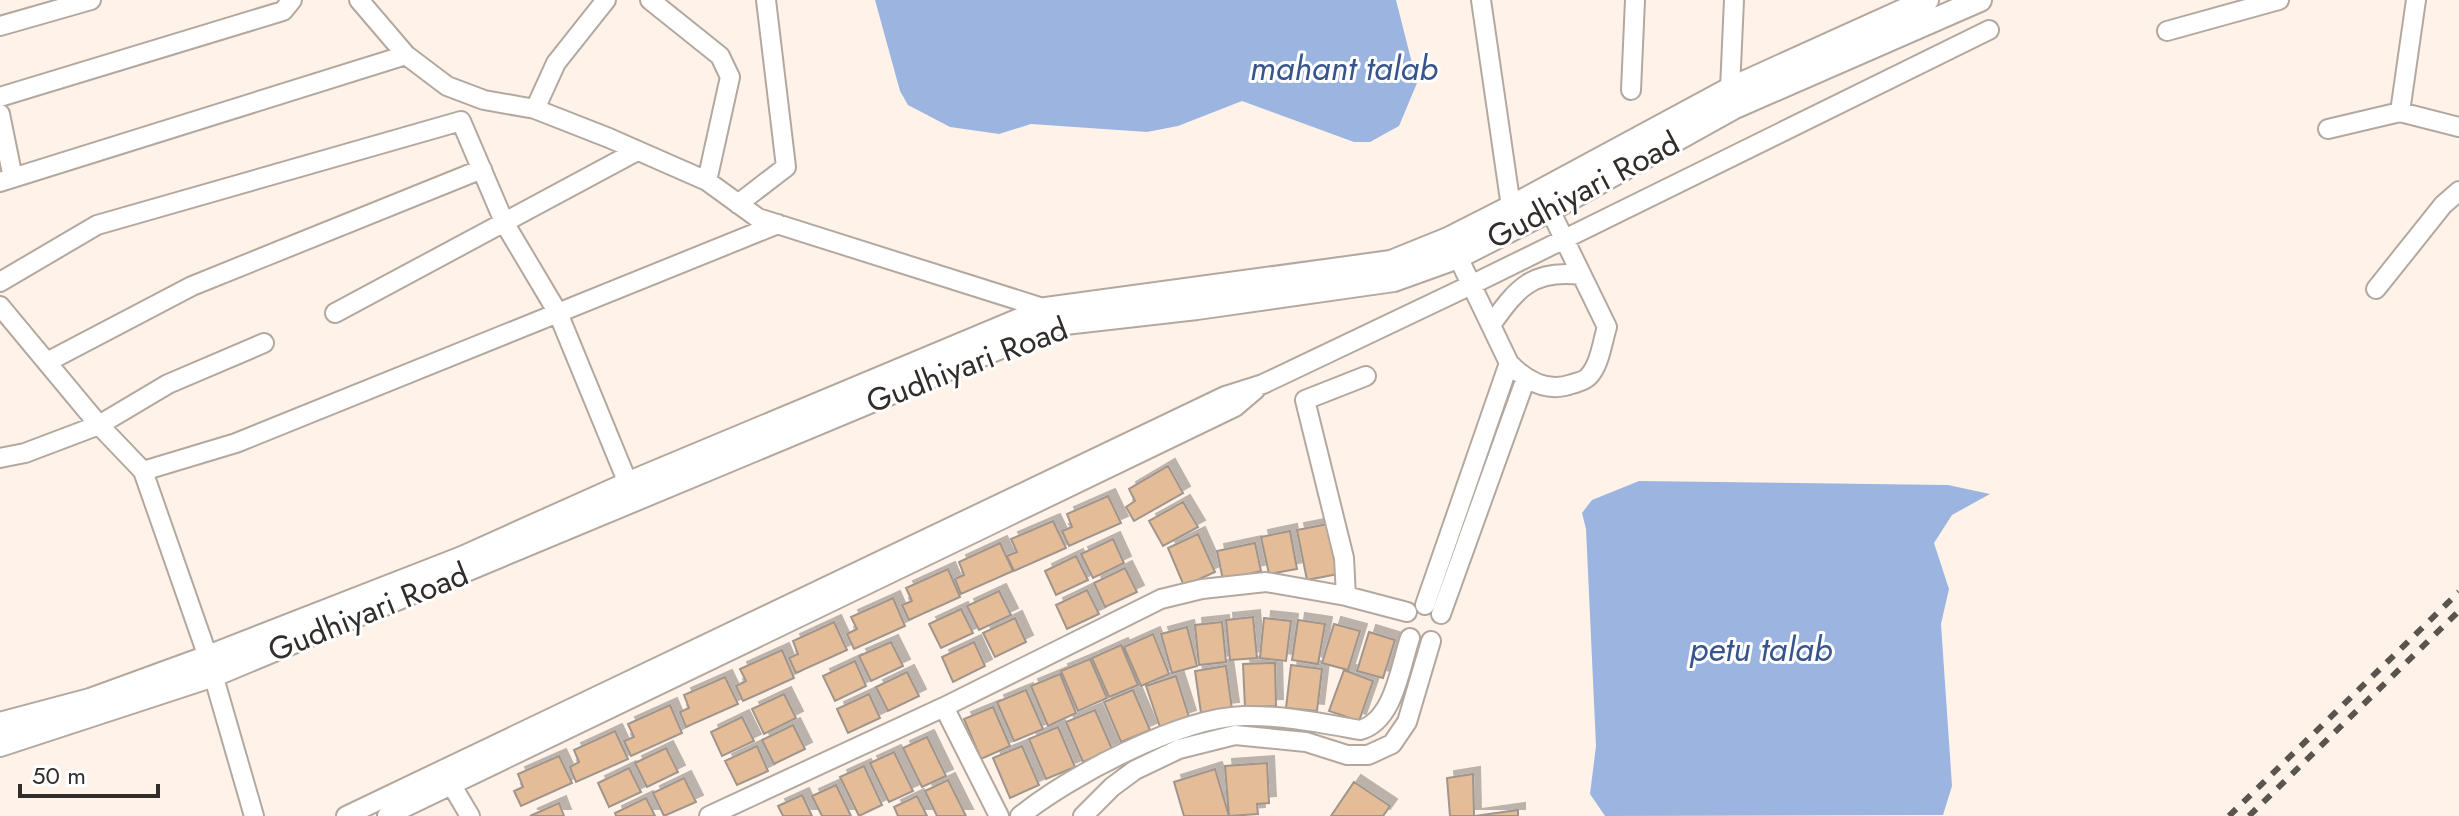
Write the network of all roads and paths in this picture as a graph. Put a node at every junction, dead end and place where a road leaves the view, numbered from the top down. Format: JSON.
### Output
{"nodes":[{"id":1,"x":91,"y":0,"type":"edge"},
{"id":2,"x":292,"y":0,"type":"edge"},
{"id":3,"x":359,"y":0,"type":"edge"},
{"id":4,"x":606,"y":0,"type":"edge"},
{"id":5,"x":650,"y":0,"type":"edge"},
{"id":6,"x":766,"y":0,"type":"edge"},
{"id":7,"x":1481,"y":0,"type":"edge"},
{"id":8,"x":1635,"y":0,"type":"edge"},
{"id":9,"x":1734,"y":0,"type":"edge"},
{"id":10,"x":1927,"y":0,"type":"edge"},
{"id":11,"x":1980,"y":0,"type":"edge"},
{"id":12,"x":2279,"y":0,"type":"edge"},
{"id":13,"x":2416,"y":0,"type":"edge"},
{"id":14,"x":0,"y":26,"type":"edge"},
{"id":15,"x":1989,"y":30,"type":"dead end"},
{"id":16,"x":2167,"y":31,"type":"dead end"},
{"id":17,"x":406,"y":55,"type":"junction"},
{"id":18,"x":447,"y":86,"type":"junction"},
{"id":19,"x":1730,"y":89,"type":"junction"},
{"id":20,"x":1631,"y":90,"type":"dead end"},
{"id":21,"x":0,"y":97,"type":"edge"},
{"id":22,"x":535,"y":109,"type":"junction"},
{"id":23,"x":2400,"y":112,"type":"junction"},
{"id":24,"x":0,"y":114,"type":"edge"},
{"id":25,"x":461,"y":121,"type":"junction"},
{"id":26,"x":2459,"y":127,"type":"edge"},
{"id":27,"x":2328,"y":129,"type":"dead end"},
{"id":28,"x":637,"y":151,"type":"junction"},
{"id":29,"x":482,"y":169,"type":"junction"},
{"id":30,"x":7,"y":180,"type":"edge"},
{"id":31,"x":707,"y":181,"type":"junction"},
{"id":32,"x":2459,"y":191,"type":"edge"},
{"id":33,"x":738,"y":204,"type":"junction"},
{"id":34,"x":1511,"y":207,"type":"junction"},
{"id":35,"x":1550,"y":210,"type":"junction"},
{"id":36,"x":505,"y":224,"type":"junction"},
{"id":37,"x":778,"y":224,"type":"junction"},
{"id":38,"x":1564,"y":240,"type":"junction"},
{"id":39,"x":1458,"y":257,"type":"junction"},
{"id":40,"x":1581,"y":275,"type":"junction"},
{"id":41,"x":0,"y":282,"type":"edge"},
{"id":42,"x":1471,"y":285,"type":"junction"},
{"id":43,"x":2376,"y":289,"type":"dead end"},
{"id":44,"x":0,"y":306,"type":"edge"},
{"id":45,"x":335,"y":313,"type":"dead end"},
{"id":46,"x":558,"y":313,"type":"junction"},
{"id":47,"x":1051,"y":317,"type":"junction"},
{"id":48,"x":1491,"y":325,"type":"junction"},
{"id":49,"x":264,"y":343,"type":"dead end"},
{"id":50,"x":47,"y":362,"type":"junction"},
{"id":51,"x":1509,"y":363,"type":"junction"},
{"id":52,"x":1366,"y":376,"type":"dead end"},
{"id":53,"x":1526,"y":378,"type":"junction"},
{"id":54,"x":1263,"y":384,"type":"junction"},
{"id":55,"x":99,"y":425,"type":"junction"},
{"id":56,"x":0,"y":458,"type":"edge"},
{"id":57,"x":143,"y":471,"type":"junction"},
{"id":58,"x":631,"y":492,"type":"junction"},
{"id":59,"x":1346,"y":596,"type":"junction"},
{"id":60,"x":1433,"y":609,"type":"junction"},
{"id":61,"x":1407,"y":612,"type":"junction"},
{"id":62,"x":1410,"y":638,"type":"junction"},
{"id":63,"x":1431,"y":641,"type":"junction"},
{"id":64,"x":211,"y":666,"type":"junction"},
{"id":65,"x":944,"y":707,"type":"junction"},
{"id":66,"x":0,"y":724,"type":"edge"},
{"id":67,"x":1176,"y":740,"type":"junction"},
{"id":68,"x":0,"y":745,"type":"edge"},
{"id":69,"x":451,"y":784,"type":"junction"},
{"id":70,"x":254,"y":816,"type":"edge"},
{"id":71,"x":346,"y":816,"type":"edge"},
{"id":72,"x":387,"y":816,"type":"edge"},
{"id":73,"x":470,"y":816,"type":"edge"},
{"id":74,"x":709,"y":816,"type":"edge"},
{"id":75,"x":999,"y":816,"type":"edge"},
{"id":76,"x":1020,"y":816,"type":"edge"},
{"id":77,"x":1083,"y":816,"type":"edge"}],
"edges":[{"from":1,"to":14,"type":"street"},
{"from":2,"to":21,"type":"street"},
{"from":3,"to":17,"type":"street"},
{"from":4,"to":22,"type":"street"},
{"from":5,"to":31,"type":"street"},
{"from":6,"to":33,"type":"street"},
{"from":7,"to":34,"type":"street"},
{"from":8,"to":20,"type":"street"},
{"from":9,"to":19,"type":"street"},
{"from":10,"to":19,"type":"street","name":"Gudhiyari Road"},
{"from":11,"to":35,"type":"street","name":"Gudhiyari Road"},
{"from":12,"to":16,"type":"street"},
{"from":13,"to":23,"type":"street"},
{"from":15,"to":38,"type":"street"},
{"from":17,"to":18,"type":"street"},
{"from":17,"to":30,"type":"street"},
{"from":18,"to":22,"type":"street"},
{"from":18,"to":25,"type":"street"},
{"from":19,"to":34,"type":"street","name":"Gudhiyari Road"},
{"from":22,"to":28,"type":"street"},
{"from":23,"to":26,"type":"street"},
{"from":23,"to":27,"type":"street"},
{"from":24,"to":30,"type":"street"},
{"from":25,"to":29,"type":"street"},
{"from":25,"to":41,"type":"street"},
{"from":28,"to":31,"type":"street"},
{"from":28,"to":36,"type":"street"},
{"from":29,"to":36,"type":"street"},
{"from":29,"to":50,"type":"street"},
{"from":31,"to":33,"type":"street"},
{"from":32,"to":43,"type":"street"},
{"from":33,"to":37,"type":"street"},
{"from":34,"to":47,"type":"street","name":"Gudhiyari Road"},
{"from":35,"to":38,"type":"street"},
{"from":35,"to":39,"type":"street","name":"Gudhiyari Road"},
{"from":36,"to":45,"type":"street"},
{"from":36,"to":46,"type":"street"},
{"from":37,"to":46,"type":"street"},
{"from":37,"to":47,"type":"street"},
{"from":38,"to":40,"type":"street"},
{"from":38,"to":42,"type":"street"},
{"from":39,"to":42,"type":"street"},
{"from":39,"to":47,"type":"street","name":"Gudhiyari Road"},
{"from":40,"to":48,"type":"street"},
{"from":40,"to":53,"type":"street"},
{"from":42,"to":48,"type":"street"},
{"from":42,"to":54,"type":"street"},
{"from":44,"to":50,"type":"street"},
{"from":46,"to":57,"type":"street"},
{"from":46,"to":58,"type":"street"},
{"from":47,"to":58,"type":"street","name":"Gudhiyari Road"},
{"from":48,"to":51,"type":"street"},
{"from":49,"to":55,"type":"street"},
{"from":50,"to":55,"type":"street"},
{"from":51,"to":53,"type":"street"},
{"from":51,"to":60,"type":"street"},
{"from":52,"to":59,"type":"street"},
{"from":53,"to":60,"type":"street"},
{"from":54,"to":69,"type":"street"},
{"from":54,"to":71,"type":"street"},
{"from":55,"to":56,"type":"street"},
{"from":55,"to":57,"type":"street"},
{"from":57,"to":64,"type":"street"},
{"from":58,"to":64,"type":"street","name":"Gudhiyari Road"},
{"from":59,"to":61,"type":"street"},
{"from":59,"to":65,"type":"street"},
{"from":60,"to":61,"type":"street"},
{"from":60,"to":63,"type":"street"},
{"from":61,"to":62,"type":"street"},
{"from":62,"to":63,"type":"street"},
{"from":62,"to":67,"type":"street"},
{"from":63,"to":67,"type":"street"},
{"from":64,"to":66,"type":"street","name":"Gudhiyari Road"},
{"from":64,"to":68,"type":"street","name":"Gudhiyari Road"},
{"from":64,"to":70,"type":"street"},
{"from":65,"to":74,"type":"street"},
{"from":65,"to":75,"type":"street"},
{"from":67,"to":76,"type":"street"},
{"from":67,"to":77,"type":"street"},
{"from":69,"to":72,"type":"street"},
{"from":69,"to":73,"type":"street"}]}
